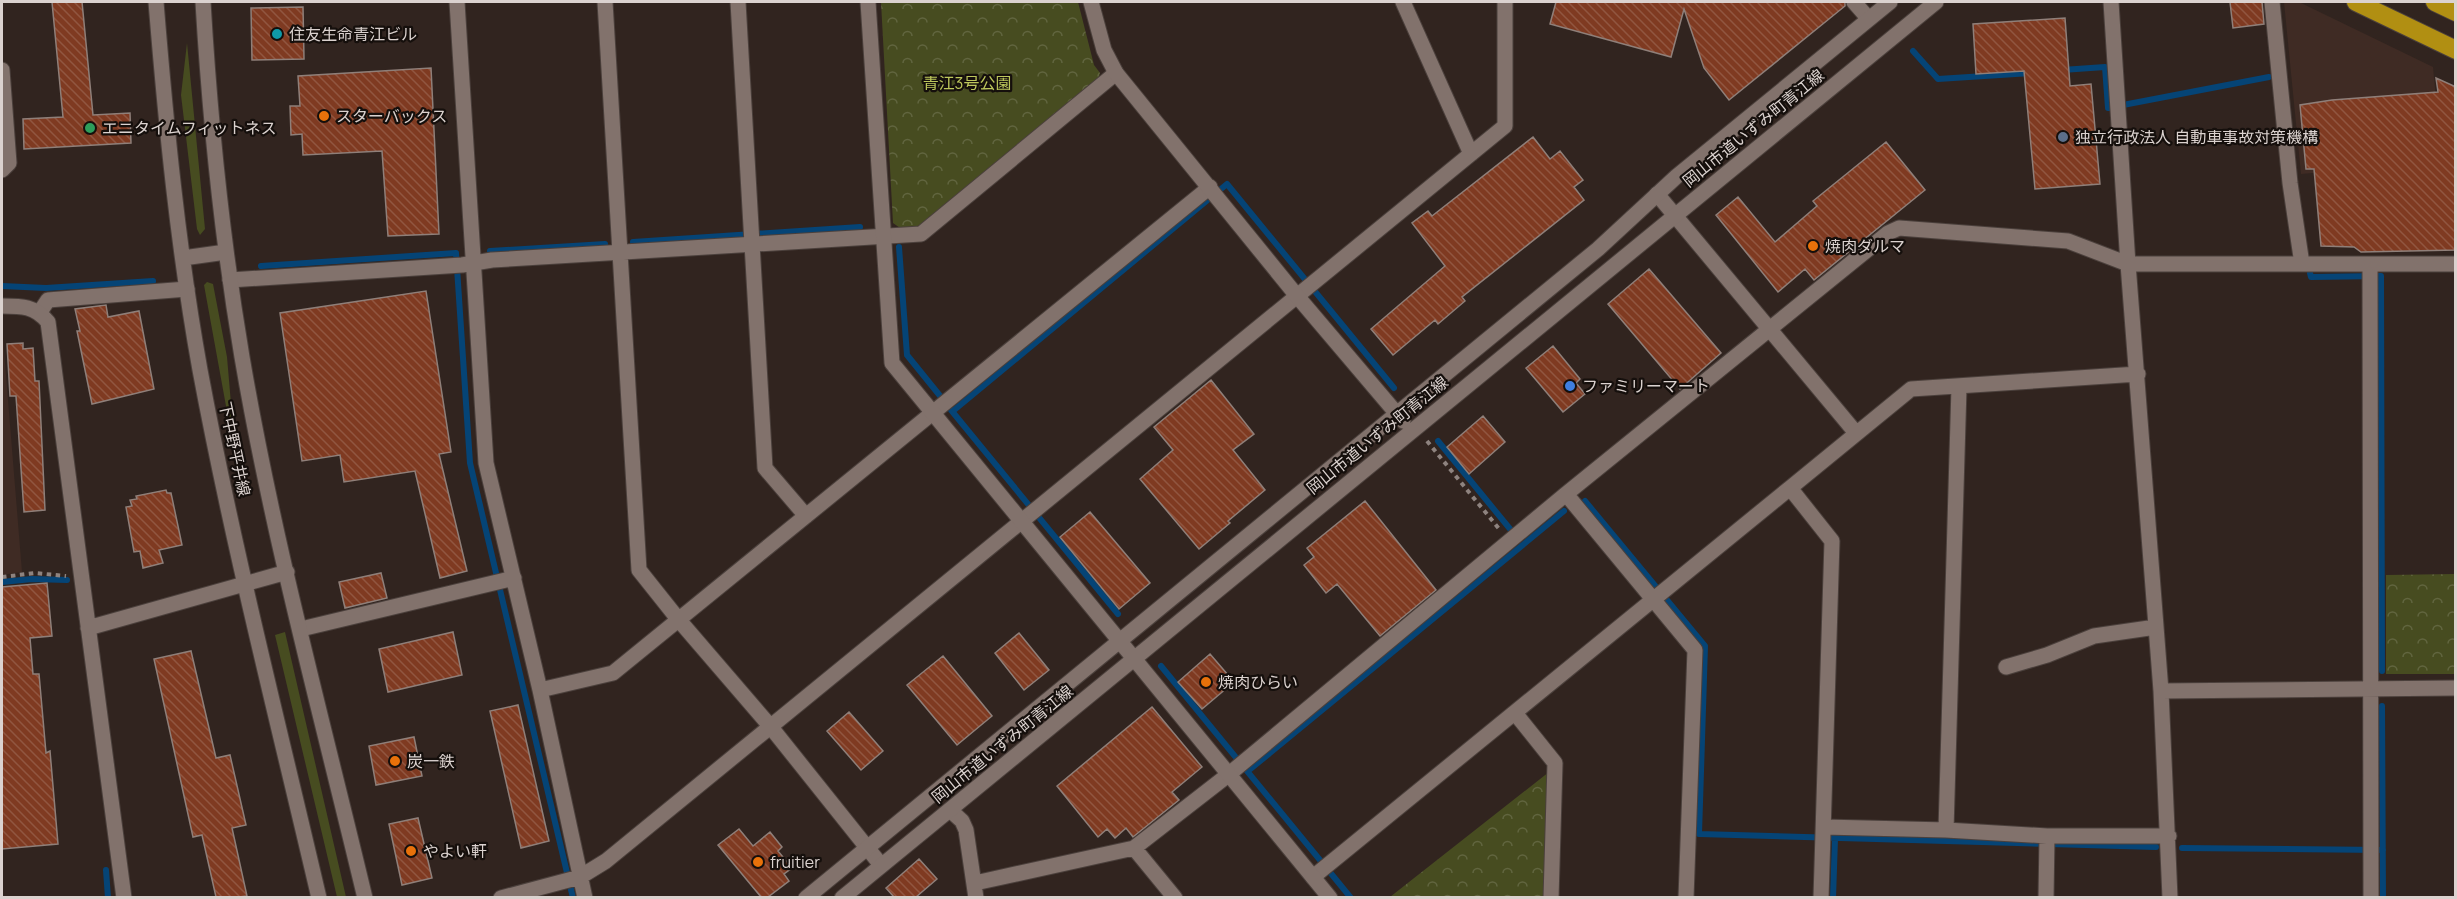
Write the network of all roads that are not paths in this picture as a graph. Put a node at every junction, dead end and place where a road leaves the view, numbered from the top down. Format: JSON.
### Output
{"nodes":[{"id":1,"x":156,"y":2,"type":"edge"},
{"id":2,"x":203,"y":2,"type":"edge"},
{"id":3,"x":457,"y":2,"type":"edge"},
{"id":4,"x":605,"y":2,"type":"edge"},
{"id":5,"x":738,"y":2,"type":"edge"},
{"id":6,"x":868,"y":2,"type":"edge"},
{"id":7,"x":1091,"y":2,"type":"edge"},
{"id":8,"x":1403,"y":2,"type":"edge"},
{"id":9,"x":1505,"y":2,"type":"edge"},
{"id":10,"x":1854,"y":2,"type":"edge"},
{"id":11,"x":1890,"y":2,"type":"edge"},
{"id":12,"x":1936,"y":2,"type":"edge"},
{"id":13,"x":2110,"y":2,"type":"edge"},
{"id":14,"x":2272,"y":2,"type":"edge"},
{"id":15,"x":2356,"y":2,"type":"edge"},
{"id":16,"x":2435,"y":2,"type":"edge"},
{"id":17,"x":2456,"y":12,"type":"edge"},
{"id":18,"x":1868,"y":18,"type":"junction"},
{"id":19,"x":2456,"y":50,"type":"edge"},
{"id":20,"x":2,"y":70,"type":"edge"},
{"id":21,"x":1116,"y":73,"type":"junction"},
{"id":22,"x":1471,"y":154,"type":"junction"},
{"id":23,"x":2,"y":170,"type":"edge"},
{"id":24,"x":1214,"y":192,"type":"junction"},
{"id":25,"x":1657,"y":194,"type":"junction"},
{"id":26,"x":1675,"y":215,"type":"junction"},
{"id":27,"x":883,"y":236,"type":"junction"},
{"id":28,"x":752,"y":238,"type":"junction"},
{"id":29,"x":226,"y":252,"type":"junction"},
{"id":30,"x":620,"y":253,"type":"junction"},
{"id":31,"x":183,"y":258,"type":"junction"},
{"id":32,"x":462,"y":264,"type":"junction"},
{"id":33,"x":2128,"y":264,"type":"junction"},
{"id":34,"x":2302,"y":264,"type":"junction"},
{"id":35,"x":2456,"y":264,"type":"edge"},
{"id":36,"x":2370,"y":273,"type":"junction"},
{"id":37,"x":230,"y":280,"type":"junction"},
{"id":38,"x":187,"y":289,"type":"junction"},
{"id":39,"x":1305,"y":289,"type":"junction"},
{"id":40,"x":2,"y":306,"type":"edge"},
{"id":41,"x":40,"y":312,"type":"junction"},
{"id":42,"x":1769,"y":329,"type":"junction"},
{"id":43,"x":2138,"y":374,"type":"junction"},
{"id":44,"x":1959,"y":387,"type":"junction"},
{"id":45,"x":942,"y":406,"type":"junction"},
{"id":46,"x":1396,"y":414,"type":"junction"},
{"id":47,"x":1411,"y":430,"type":"junction"},
{"id":48,"x":1856,"y":433,"type":"junction"},
{"id":49,"x":1790,"y":488,"type":"junction"},
{"id":50,"x":1566,"y":494,"type":"junction"},
{"id":51,"x":1029,"y":515,"type":"junction"},
{"id":52,"x":806,"y":516,"type":"junction"},
{"id":53,"x":287,"y":572,"type":"junction"},
{"id":54,"x":503,"y":581,"type":"junction"},
{"id":55,"x":246,"y":584,"type":"junction"},
{"id":56,"x":1659,"y":596,"type":"junction"},
{"id":57,"x":678,"y":619,"type":"junction"},
{"id":58,"x":2156,"y":627,"type":"junction"},
{"id":59,"x":88,"y":628,"type":"junction"},
{"id":60,"x":301,"y":629,"type":"junction"},
{"id":61,"x":1118,"y":641,"type":"junction"},
{"id":62,"x":1134,"y":660,"type":"junction"},
{"id":63,"x":2006,"y":667,"type":"dead end"},
{"id":64,"x":2371,"y":688,"type":"junction"},
{"id":65,"x":2456,"y":688,"type":"edge"},
{"id":66,"x":540,"y":690,"type":"junction"},
{"id":67,"x":2161,"y":691,"type":"junction"},
{"id":68,"x":1515,"y":712,"type":"junction"},
{"id":69,"x":770,"y":726,"type":"junction"},
{"id":70,"x":1237,"y":767,"type":"junction"},
{"id":71,"x":950,"y":810,"type":"junction"},
{"id":72,"x":1946,"y":830,"type":"junction"},
{"id":73,"x":1824,"y":834,"type":"junction"},
{"id":74,"x":2169,"y":836,"type":"junction"},
{"id":75,"x":2046,"y":842,"type":"junction"},
{"id":76,"x":867,"y":848,"type":"junction"},
{"id":77,"x":1134,"y":848,"type":"junction"},
{"id":78,"x":881,"y":865,"type":"junction"},
{"id":79,"x":1321,"y":871,"type":"junction"},
{"id":80,"x":572,"y":880,"type":"junction"},
{"id":81,"x":975,"y":890,"type":"edge"},
{"id":82,"x":124,"y":897,"type":"edge"},
{"id":83,"x":319,"y":897,"type":"edge"},
{"id":84,"x":365,"y":897,"type":"edge"},
{"id":85,"x":501,"y":897,"type":"edge"},
{"id":86,"x":585,"y":897,"type":"edge"},
{"id":87,"x":806,"y":897,"type":"edge"},
{"id":88,"x":842,"y":897,"type":"edge"},
{"id":89,"x":1175,"y":897,"type":"edge"},
{"id":90,"x":1330,"y":897,"type":"edge"},
{"id":91,"x":1551,"y":897,"type":"edge"},
{"id":92,"x":1686,"y":897,"type":"edge"},
{"id":93,"x":1821,"y":897,"type":"edge"},
{"id":94,"x":2046,"y":897,"type":"edge"},
{"id":95,"x":2170,"y":897,"type":"edge"},
{"id":96,"x":2371,"y":897,"type":"edge"}],
"edges":[{"from":1,"to":31,"type":"street","name":"下中野平井線"},
{"from":2,"to":29,"type":"street","name":"下中野平井線"},
{"from":3,"to":32,"type":"street"},
{"from":4,"to":30,"type":"street"},
{"from":5,"to":28,"type":"street"},
{"from":6,"to":27,"type":"street"},
{"from":7,"to":21,"type":"street"},
{"from":8,"to":22,"type":"street"},
{"from":9,"to":22,"type":"street"},
{"from":10,"to":18,"type":"street"},
{"from":11,"to":18,"type":"street","name":"岡山市道いずみ町青江線"},
{"from":12,"to":26,"type":"street","name":"岡山市道いずみ町青江線"},
{"from":13,"to":33,"type":"street"},
{"from":14,"to":34,"type":"street"},
{"from":15,"to":19,"type":"highway"},
{"from":16,"to":17,"type":"highway"},
{"from":18,"to":25,"type":"street","name":"岡山市道いずみ町青江線"},
{"from":20,"to":23,"type":"street"},
{"from":21,"to":24,"type":"street"},
{"from":21,"to":27,"type":"street"},
{"from":22,"to":39,"type":"street"},
{"from":24,"to":39,"type":"street"},
{"from":24,"to":45,"type":"street"},
{"from":25,"to":26,"type":"street"},
{"from":25,"to":46,"type":"street","name":"岡山市道いずみ町青江線"},
{"from":26,"to":42,"type":"street"},
{"from":26,"to":47,"type":"street","name":"岡山市道いずみ町青江線"},
{"from":27,"to":28,"type":"street"},
{"from":27,"to":45,"type":"street"},
{"from":28,"to":30,"type":"street"},
{"from":28,"to":52,"type":"street"},
{"from":29,"to":31,"type":"street"},
{"from":29,"to":37,"type":"street","name":"下中野平井線"},
{"from":30,"to":32,"type":"street"},
{"from":30,"to":57,"type":"street"},
{"from":31,"to":38,"type":"street","name":"下中野平井線"},
{"from":32,"to":37,"type":"street"},
{"from":32,"to":54,"type":"street"},
{"from":33,"to":34,"type":"street"},
{"from":33,"to":42,"type":"street"},
{"from":33,"to":43,"type":"street"},
{"from":34,"to":36,"type":"street"},
{"from":35,"to":36,"type":"street"},
{"from":36,"to":64,"type":"street"},
{"from":37,"to":53,"type":"street","name":"下中野平井線"},
{"from":38,"to":41,"type":"street"},
{"from":38,"to":55,"type":"street","name":"下中野平井線"},
{"from":39,"to":46,"type":"street"},
{"from":39,"to":51,"type":"street"},
{"from":40,"to":41,"type":"street"},
{"from":41,"to":59,"type":"street"},
{"from":42,"to":48,"type":"street"},
{"from":42,"to":50,"type":"street"},
{"from":43,"to":44,"type":"street"},
{"from":43,"to":58,"type":"street"},
{"from":44,"to":48,"type":"street"},
{"from":44,"to":72,"type":"street"},
{"from":45,"to":51,"type":"street"},
{"from":45,"to":52,"type":"street"},
{"from":46,"to":47,"type":"street"},
{"from":46,"to":61,"type":"street","name":"岡山市道いずみ町青江線"},
{"from":47,"to":62,"type":"street","name":"岡山市道いずみ町青江線"},
{"from":48,"to":49,"type":"street"},
{"from":49,"to":56,"type":"street"},
{"from":49,"to":73,"type":"street"},
{"from":50,"to":56,"type":"street"},
{"from":50,"to":70,"type":"street"},
{"from":51,"to":61,"type":"street"},
{"from":51,"to":69,"type":"street"},
{"from":52,"to":57,"type":"street"},
{"from":53,"to":55,"type":"street"},
{"from":53,"to":60,"type":"street","name":"下中野平井線"},
{"from":54,"to":60,"type":"street"},
{"from":54,"to":66,"type":"street"},
{"from":55,"to":59,"type":"street"},
{"from":55,"to":83,"type":"street","name":"下中野平井線"},
{"from":56,"to":68,"type":"street"},
{"from":56,"to":92,"type":"street"},
{"from":57,"to":66,"type":"street"},
{"from":57,"to":69,"type":"street"},
{"from":58,"to":63,"type":"street"},
{"from":58,"to":67,"type":"street"},
{"from":59,"to":82,"type":"street"},
{"from":60,"to":84,"type":"street","name":"下中野平井線"},
{"from":61,"to":62,"type":"street"},
{"from":61,"to":76,"type":"street","name":"岡山市道いずみ町青江線"},
{"from":62,"to":70,"type":"street"},
{"from":62,"to":71,"type":"street","name":"岡山市道いずみ町青江線"},
{"from":64,"to":65,"type":"street"},
{"from":64,"to":67,"type":"street"},
{"from":64,"to":96,"type":"street"},
{"from":66,"to":80,"type":"street"},
{"from":67,"to":74,"type":"street"},
{"from":68,"to":79,"type":"street"},
{"from":68,"to":91,"type":"street"},
{"from":69,"to":76,"type":"street"},
{"from":69,"to":80,"type":"street"},
{"from":70,"to":77,"type":"street"},
{"from":70,"to":79,"type":"street"},
{"from":71,"to":78,"type":"street","name":"岡山市道いずみ町青江線"},
{"from":71,"to":81,"type":"street"},
{"from":72,"to":73,"type":"street"},
{"from":72,"to":75,"type":"street"},
{"from":73,"to":93,"type":"street"},
{"from":74,"to":75,"type":"street"},
{"from":74,"to":95,"type":"street"},
{"from":75,"to":94,"type":"street"},
{"from":76,"to":78,"type":"street"},
{"from":76,"to":87,"type":"street","name":"岡山市道いずみ町青江線"},
{"from":77,"to":81,"type":"street"},
{"from":77,"to":89,"type":"street"},
{"from":78,"to":88,"type":"street","name":"岡山市道いずみ町青江線"},
{"from":79,"to":90,"type":"street"},
{"from":80,"to":85,"type":"street"},
{"from":80,"to":86,"type":"street"}]}
